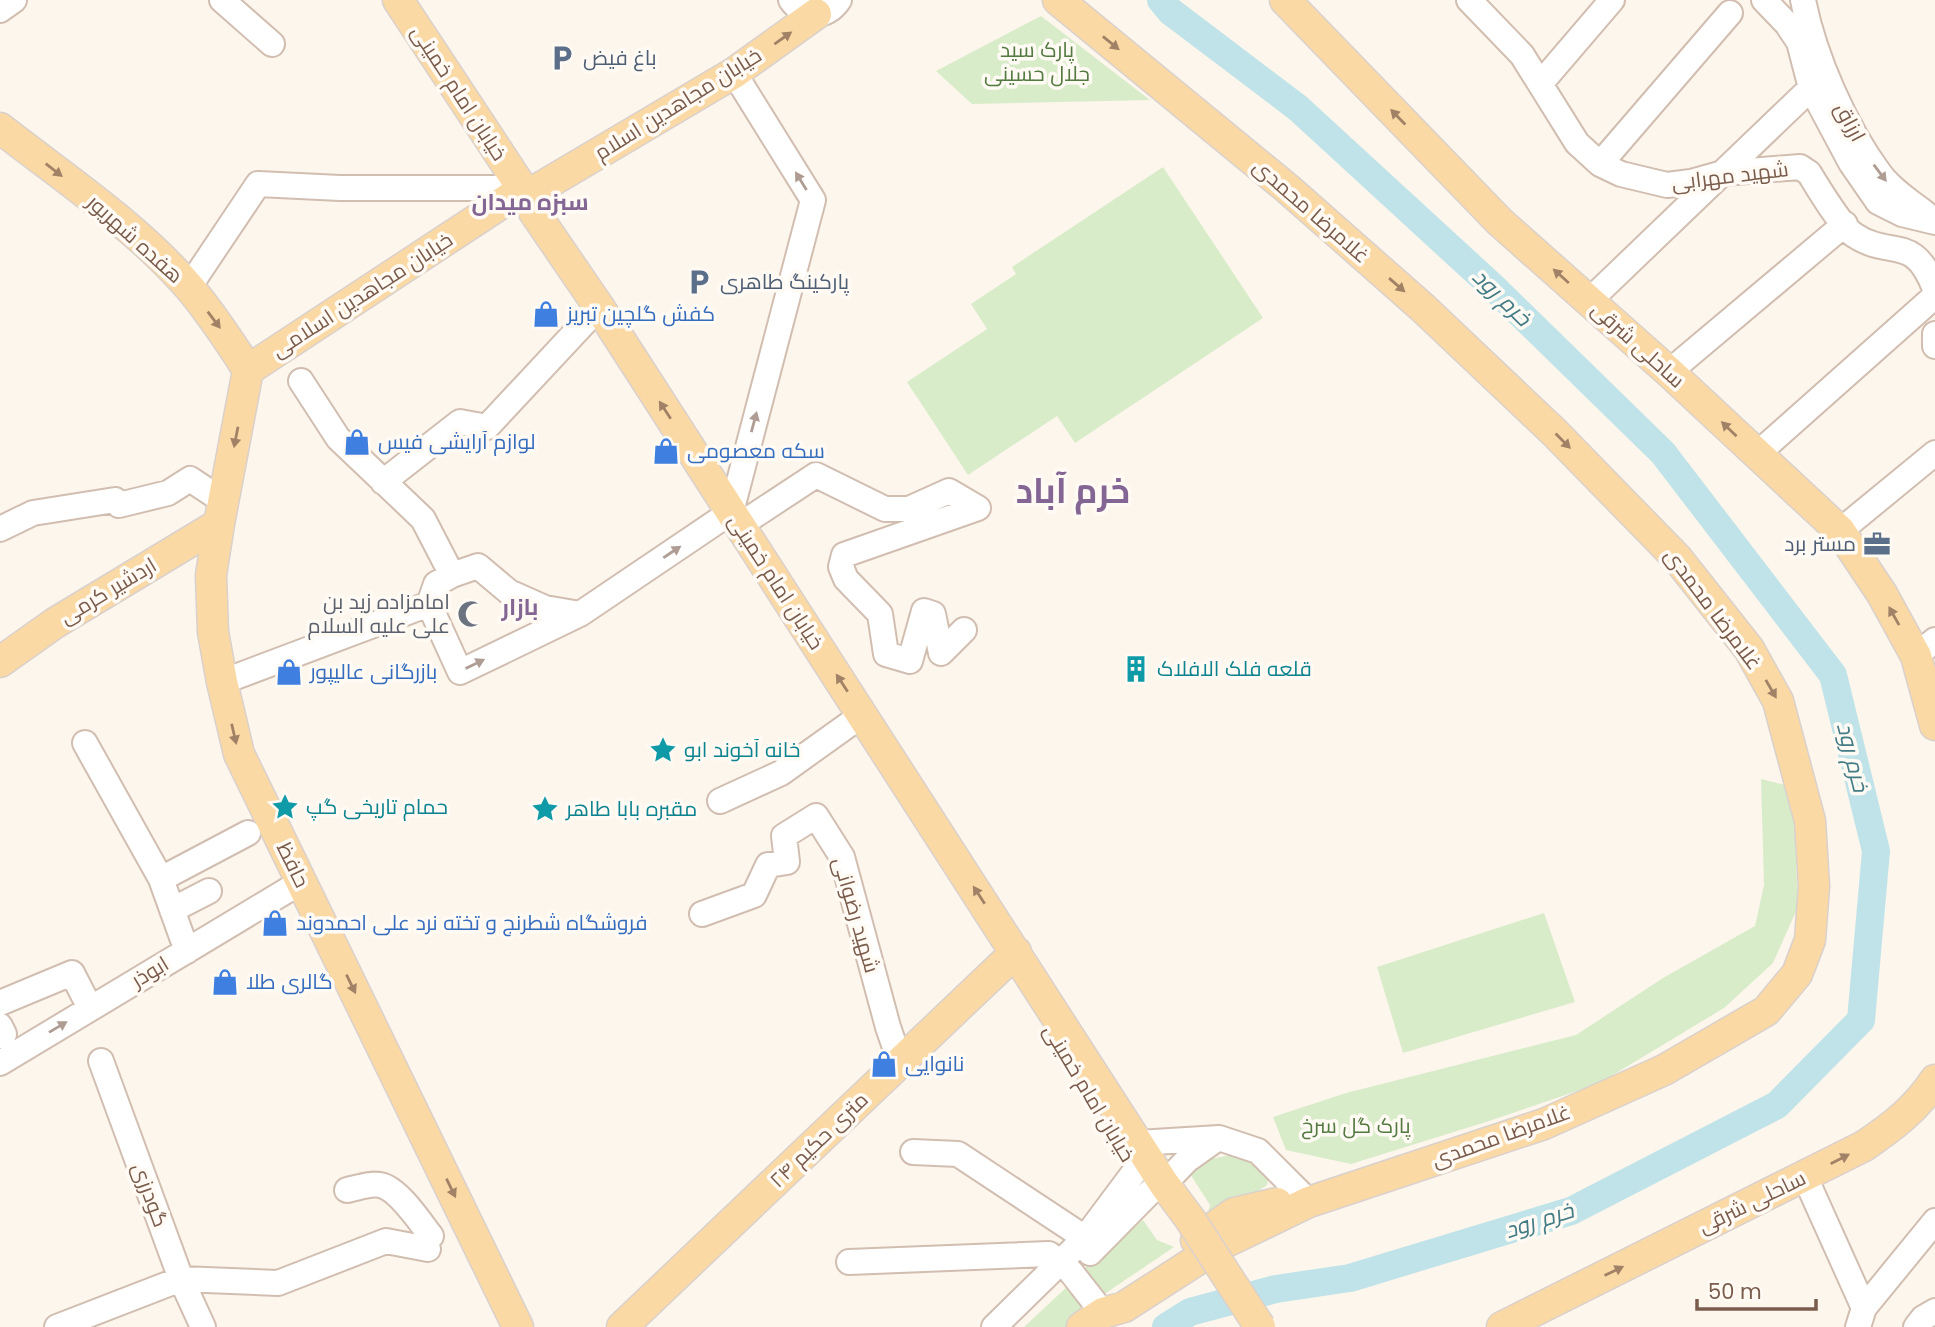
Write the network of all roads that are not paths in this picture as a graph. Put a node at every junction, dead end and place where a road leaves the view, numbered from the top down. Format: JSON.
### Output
{"nodes":[{"id":1,"x":14,"y":0,"type":"edge"},
{"id":2,"x":222,"y":0,"type":"edge"},
{"id":3,"x":398,"y":0,"type":"edge"},
{"id":4,"x":1286,"y":0,"type":"edge"},
{"id":5,"x":1469,"y":0,"type":"edge"},
{"id":6,"x":1612,"y":0,"type":"edge"},
{"id":7,"x":1764,"y":0,"type":"edge"},
{"id":8,"x":1803,"y":0,"type":"edge"},
{"id":9,"x":1059,"y":1,"type":"edge"},
{"id":10,"x":815,"y":5,"type":"edge"},
{"id":11,"x":0,"y":10,"type":"edge"},
{"id":12,"x":1730,"y":13,"type":"dead end"},
{"id":13,"x":272,"y":44,"type":"dead end"},
{"id":14,"x":734,"y":73,"type":"junction"},
{"id":15,"x":1541,"y":83,"type":"junction"},
{"id":16,"x":1811,"y":88,"type":"junction"},
{"id":17,"x":0,"y":128,"type":"edge"},
{"id":18,"x":1851,"y":163,"type":"junction"},
{"id":19,"x":1600,"y":164,"type":"junction"},
{"id":20,"x":1723,"y":173,"type":"junction"},
{"id":21,"x":1809,"y":173,"type":"junction"},
{"id":22,"x":524,"y":194,"type":"junction"},
{"id":23,"x":1935,"y":222,"type":"edge"},
{"id":24,"x":1845,"y":224,"type":"junction"},
{"id":25,"x":189,"y":287,"type":"junction"},
{"id":26,"x":1935,"y":289,"type":"edge"},
{"id":27,"x":1935,"y":296,"type":"edge"},
{"id":28,"x":1589,"y":301,"type":"junction"},
{"id":29,"x":598,"y":307,"type":"junction"},
{"id":30,"x":1935,"y":334,"type":"edge"},
{"id":31,"x":1935,"y":346,"type":"edge"},
{"id":32,"x":248,"y":370,"type":"junction"},
{"id":33,"x":1669,"y":372,"type":"junction"},
{"id":34,"x":301,"y":381,"type":"dead end"},
{"id":35,"x":1935,"y":453,"type":"edge"},
{"id":36,"x":1756,"y":455,"type":"junction"},
{"id":37,"x":383,"y":482,"type":"junction"},
{"id":38,"x":221,"y":512,"type":"junction"},
{"id":39,"x":735,"y":519,"type":"junction"},
{"id":40,"x":0,"y":529,"type":"edge"},
{"id":41,"x":1840,"y":531,"type":"junction"},
{"id":42,"x":452,"y":575,"type":"junction"},
{"id":43,"x":429,"y":604,"type":"junction"},
{"id":44,"x":580,"y":614,"type":"junction"},
{"id":45,"x":964,"y":630,"type":"dead end"},
{"id":46,"x":1925,"y":648,"type":"edge"},
{"id":47,"x":0,"y":662,"type":"edge"},
{"id":48,"x":222,"y":682,"type":"junction"},
{"id":49,"x":862,"y":715,"type":"junction"},
{"id":50,"x":1935,"y":726,"type":"edge"},
{"id":51,"x":85,"y":743,"type":"dead end"},
{"id":52,"x":720,"y":802,"type":"dead end"},
{"id":53,"x":248,"y":832,"type":"dead end"},
{"id":54,"x":161,"y":879,"type":"junction"},
{"id":55,"x":301,"y":883,"type":"junction"},
{"id":56,"x":209,"y":891,"type":"dead end"},
{"id":57,"x":172,"y":910,"type":"junction"},
{"id":58,"x":702,"y":914,"type":"dead end"},
{"id":59,"x":187,"y":951,"type":"junction"},
{"id":60,"x":1021,"y":966,"type":"junction"},
{"id":61,"x":0,"y":1003,"type":"edge"},
{"id":62,"x":90,"y":1008,"type":"junction"},
{"id":63,"x":0,"y":1026,"type":"edge"},
{"id":64,"x":0,"y":1036,"type":"edge"},
{"id":65,"x":101,"y":1062,"type":"dead end"},
{"id":66,"x":900,"y":1062,"type":"junction"},
{"id":67,"x":0,"y":1063,"type":"edge"},
{"id":68,"x":1935,"y":1080,"type":"edge"},
{"id":69,"x":1219,"y":1138,"type":"junction"},
{"id":70,"x":913,"y":1152,"type":"dead end"},
{"id":71,"x":1147,"y":1172,"type":"junction"},
{"id":72,"x":1805,"y":1177,"type":"junction"},
{"id":73,"x":347,"y":1190,"type":"dead end"},
{"id":74,"x":1309,"y":1202,"type":"junction"},
{"id":75,"x":1935,"y":1221,"type":"edge"},
{"id":76,"x":1182,"y":1223,"type":"junction"},
{"id":77,"x":1085,"y":1238,"type":"junction"},
{"id":78,"x":849,"y":1262,"type":"dead end"},
{"id":79,"x":1066,"y":1267,"type":"junction"},
{"id":80,"x":181,"y":1279,"type":"junction"},
{"id":81,"x":1553,"y":1301,"type":"junction"},
{"id":82,"x":1935,"y":1311,"type":"edge"},
{"id":83,"x":1861,"y":1317,"type":"edge"},
{"id":84,"x":1093,"y":1320,"type":"edge"},
{"id":85,"x":57,"y":1327,"type":"edge"},
{"id":86,"x":204,"y":1327,"type":"edge"},
{"id":87,"x":519,"y":1327,"type":"edge"},
{"id":88,"x":622,"y":1327,"type":"edge"},
{"id":89,"x":644,"y":1327,"type":"edge"},
{"id":90,"x":994,"y":1327,"type":"edge"},
{"id":91,"x":1014,"y":1327,"type":"edge"},
{"id":92,"x":1240,"y":1327,"type":"edge"},
{"id":93,"x":1260,"y":1327,"type":"edge"},
{"id":94,"x":1502,"y":1327,"type":"edge"},
{"id":95,"x":1523,"y":1327,"type":"edge"},
{"id":96,"x":1916,"y":1327,"type":"edge"}],
"edges":[{"from":1,"to":11,"type":"street"},
{"from":2,"to":13,"type":"street"},
{"from":3,"to":22,"type":"main road","name":"خیابان امام خمینی"},
{"from":28,"to":4,"type":"main road","name":"ساحلی شرقی","one_way":true},
{"from":5,"to":15,"type":"street","name":"شهید مهرابی"},
{"from":6,"to":15,"type":"street"},
{"from":7,"to":16,"type":"street"},
{"from":8,"to":23,"type":"street","name":"ارزاق","one_way":true},
{"from":9,"to":74,"type":"main road","name":"غلامرضا محمدی","one_way":true},
{"from":14,"to":10,"type":"main road","name":"خیابان مجاهدین اسلام","one_way":true},
{"from":12,"to":19,"type":"street"},
{"from":14,"to":22,"type":"main road","name":"خیابان مجاهدین اسلام"},
{"from":39,"to":14,"type":"street","one_way":true},
{"from":15,"to":19,"type":"street","name":"شهید مهرابی"},
{"from":16,"to":18,"type":"street"},
{"from":16,"to":20,"type":"street"},
{"from":17,"to":25,"type":"main road","name":"هفده شهریور","one_way":true},
{"from":18,"to":21,"type":"street"},
{"from":18,"to":23,"type":"street"},
{"from":19,"to":20,"type":"street","name":"شهید مهرابی"},
{"from":20,"to":21,"type":"street","name":"شهید مهرابی"},
{"from":20,"to":28,"type":"street"},
{"from":21,"to":24,"type":"street","name":"شهید مهرابی"},
{"from":22,"to":25,"type":"street"},
{"from":22,"to":29,"type":"main road","name":"خیابان امام خمینی"},
{"from":22,"to":32,"type":"main road","name":"خیابان مجاهدین اسلامی"},
{"from":24,"to":26,"type":"street","name":"شهید مهرابی"},
{"from":24,"to":33,"type":"street"},
{"from":25,"to":32,"type":"main road","name":"هفده شهریور","one_way":true},
{"from":27,"to":36,"type":"street"},
{"from":28,"to":33,"type":"main road","name":"ساحلی شرقی"},
{"from":29,"to":37,"type":"street"},
{"from":39,"to":29,"type":"main road","name":"خیابان امام خمینی","one_way":true},
{"from":30,"to":31,"type":"street"},
{"from":32,"to":38,"type":"main road","name":"حافظ","one_way":true},
{"from":36,"to":33,"type":"main road","name":"ساحلی شرقی","one_way":true},
{"from":34,"to":37,"type":"street"},
{"from":35,"to":41,"type":"street"},
{"from":36,"to":41,"type":"main road","name":"ساحلی شرقی"},
{"from":37,"to":42,"type":"street"},
{"from":38,"to":40,"type":"street"},
{"from":38,"to":47,"type":"main road","name":"اردشیر کرمی"},
{"from":38,"to":48,"type":"main road","name":"حافظ"},
{"from":44,"to":39,"type":"street","one_way":true},
{"from":39,"to":45,"type":"street"},
{"from":49,"to":39,"type":"main road","name":"خیابان امام خمینی","one_way":true},
{"from":46,"to":41,"type":"main road","name":"ساحلی شرقی","one_way":true},
{"from":42,"to":43,"type":"street"},
{"from":42,"to":44,"type":"street"},
{"from":43,"to":44,"type":"street","one_way":true},
{"from":43,"to":48,"type":"street"},
{"from":46,"to":50,"type":"main road","name":"ساحلی شرقی"},
{"from":48,"to":55,"type":"main road","name":"حافظ","one_way":true},
{"from":49,"to":52,"type":"street"},
{"from":60,"to":49,"type":"main road","name":"خیابان امام خمینی","one_way":true},
{"from":51,"to":54,"type":"street"},
{"from":53,"to":54,"type":"street"},
{"from":54,"to":57,"type":"street"},
{"from":55,"to":59,"type":"street","name":"ابوذر"},
{"from":55,"to":87,"type":"main road","name":"حافظ","one_way":true},
{"from":56,"to":57,"type":"street"},
{"from":57,"to":59,"type":"street"},
{"from":58,"to":66,"type":"street","name":"شهید رضوانی"},
{"from":59,"to":62,"type":"street","name":"ابوذر"},
{"from":60,"to":66,"type":"main road","name":"۲۴ متری حکیم"},
{"from":60,"to":71,"type":"main road","name":"خیابان امام خمینی"},
{"from":60,"to":89,"type":"main road","name":"۲۴ متری حکیم"},
{"from":61,"to":62,"type":"street"},
{"from":67,"to":62,"type":"street","name":"ابوذر","one_way":true},
{"from":63,"to":64,"type":"street"},
{"from":65,"to":80,"type":"street","name":"گودرزی"},
{"from":66,"to":88,"type":"main road","name":"۲۴ متری حکیم"},
{"from":72,"to":68,"type":"main road","name":"ساحلی شرقی","one_way":true},
{"from":69,"to":71,"type":"street"},
{"from":69,"to":71,"type":"street"},
{"from":69,"to":74,"type":"street"},
{"from":70,"to":77,"type":"street"},
{"from":71,"to":76,"type":"main road","name":"خیابان امام خمینی"},
{"from":71,"to":77,"type":"street"},
{"from":71,"to":79,"type":"street"},
{"from":81,"to":72,"type":"main road","name":"ساحلی شرقی","one_way":true},
{"from":72,"to":83,"type":"street"},
{"from":73,"to":80,"type":"street"},
{"from":74,"to":84,"type":"main road","name":"غلامرضا محمدی"},
{"from":75,"to":83,"type":"street"},
{"from":76,"to":92,"type":"main road"},
{"from":76,"to":93,"type":"main road","bridge":true},
{"from":77,"to":79,"type":"street"},
{"from":78,"to":79,"type":"street"},
{"from":79,"to":84,"type":"street"},
{"from":79,"to":90,"type":"street"},
{"from":79,"to":91,"type":"street"},
{"from":80,"to":85,"type":"street"},
{"from":80,"to":86,"type":"street","name":"گودرزی"},
{"from":81,"to":94,"type":"main road"},
{"from":81,"to":95,"type":"main road"},
{"from":82,"to":96,"type":"street"}]}
